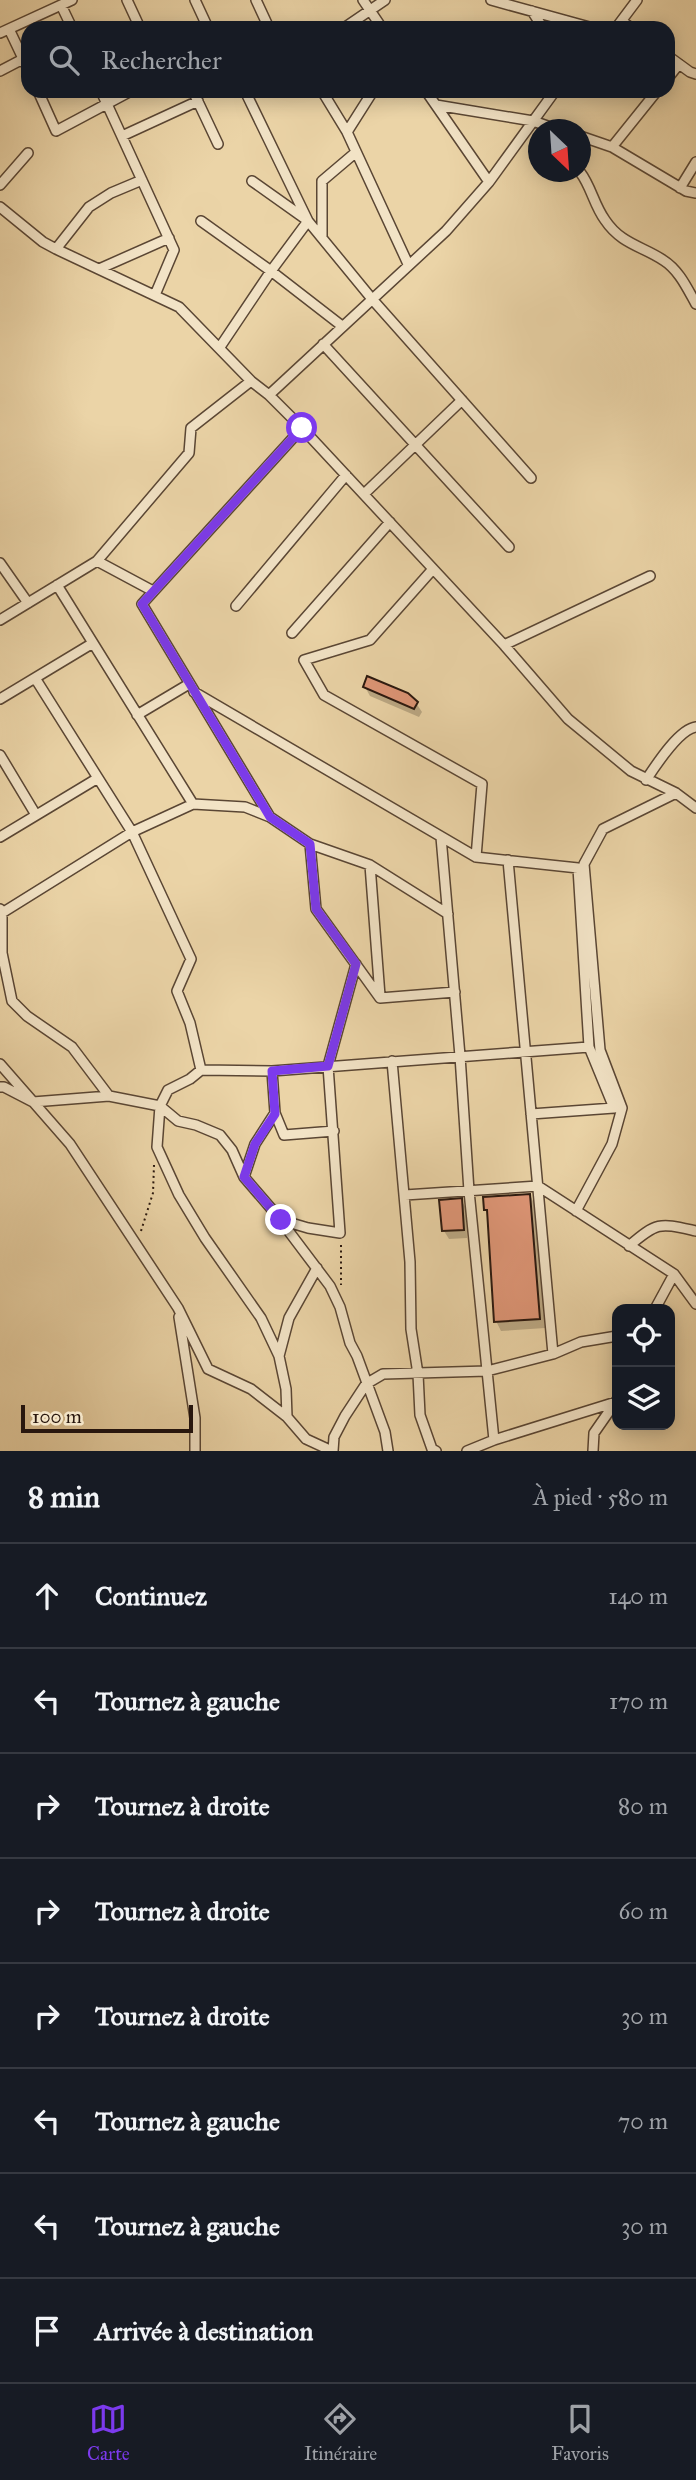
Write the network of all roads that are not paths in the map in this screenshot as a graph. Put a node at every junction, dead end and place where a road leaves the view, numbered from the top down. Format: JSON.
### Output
{"nodes":[{"id":1,"x":72,"y":0,"type":"edge"},
{"id":2,"x":127,"y":0,"type":"edge"},
{"id":3,"x":195,"y":0,"type":"edge"},
{"id":4,"x":256,"y":0,"type":"edge"},
{"id":5,"x":363,"y":0,"type":"edge"},
{"id":6,"x":385,"y":0,"type":"edge"},
{"id":7,"x":491,"y":0,"type":"edge"},
{"id":8,"x":636,"y":0,"type":"edge"},
{"id":9,"x":61,"y":5,"type":"junction"},
{"id":10,"x":370,"y":10,"type":"junction"},
{"id":11,"x":531,"y":11,"type":"junction"},
{"id":12,"x":27,"y":21,"type":"edge"},
{"id":13,"x":69,"y":21,"type":"edge"},
{"id":14,"x":137,"y":21,"type":"edge"},
{"id":15,"x":205,"y":21,"type":"edge"},
{"id":16,"x":266,"y":21,"type":"edge"},
{"id":17,"x":354,"y":21,"type":"edge"},
{"id":18,"x":377,"y":21,"type":"edge"},
{"id":19,"x":538,"y":21,"type":"edge"},
{"id":20,"x":567,"y":21,"type":"edge"},
{"id":21,"x":621,"y":21,"type":"edge"},
{"id":22,"x":21,"y":24,"type":"edge"},
{"id":23,"x":5,"y":31,"type":"edge"},
{"id":24,"x":21,"y":56,"type":"edge"},
{"id":25,"x":21,"y":60,"type":"edge"},
{"id":26,"x":675,"y":61,"type":"edge"},
{"id":27,"x":679,"y":64,"type":"junction"},
{"id":28,"x":675,"y":69,"type":"edge"},
{"id":29,"x":0,"y":71,"type":"edge"},
{"id":30,"x":696,"y":74,"type":"edge"},
{"id":31,"x":41,"y":98,"type":"edge"},
{"id":32,"x":105,"y":98,"type":"edge"},
{"id":33,"x":116,"y":98,"type":"edge"},
{"id":34,"x":196,"y":98,"type":"edge"},
{"id":35,"x":248,"y":98,"type":"edge"},
{"id":36,"x":326,"y":98,"type":"edge"},
{"id":37,"x":369,"y":98,"type":"edge"},
{"id":38,"x":431,"y":98,"type":"edge"},
{"id":39,"x":550,"y":98,"type":"edge"},
{"id":40,"x":651,"y":98,"type":"edge"},
{"id":41,"x":198,"y":101,"type":"junction"},
{"id":42,"x":107,"y":102,"type":"junction"},
{"id":43,"x":436,"y":105,"type":"junction"},
{"id":44,"x":534,"y":119,"type":"edge"},
{"id":45,"x":528,"y":120,"type":"edge"},
{"id":46,"x":528,"y":128,"type":"edge"},
{"id":47,"x":347,"y":132,"type":"junction"},
{"id":48,"x":122,"y":136,"type":"junction"},
{"id":49,"x":591,"y":140,"type":"edge"},
{"id":50,"x":218,"y":144,"type":"dead end"},
{"id":51,"x":612,"y":147,"type":"junction"},
{"id":52,"x":28,"y":153,"type":"dead end"},
{"id":53,"x":355,"y":153,"type":"junction"},
{"id":54,"x":696,"y":162,"type":"edge"},
{"id":55,"x":142,"y":180,"type":"junction"},
{"id":56,"x":252,"y":181,"type":"dead end"},
{"id":57,"x":489,"y":182,"type":"junction"},
{"id":58,"x":586,"y":182,"type":"edge"},
{"id":59,"x":0,"y":185,"type":"edge"},
{"id":60,"x":680,"y":188,"type":"junction"},
{"id":61,"x":696,"y":193,"type":"edge"},
{"id":62,"x":0,"y":207,"type":"edge"},
{"id":63,"x":201,"y":221,"type":"dead end"},
{"id":64,"x":308,"y":221,"type":"junction"},
{"id":65,"x":322,"y":237,"type":"junction"},
{"id":66,"x":169,"y":238,"type":"junction"},
{"id":67,"x":56,"y":249,"type":"junction"},
{"id":68,"x":408,"y":264,"type":"junction"},
{"id":69,"x":99,"y":269,"type":"junction"},
{"id":70,"x":271,"y":271,"type":"junction"},
{"id":71,"x":155,"y":295,"type":"junction"},
{"id":72,"x":372,"y":299,"type":"junction"},
{"id":73,"x":696,"y":304,"type":"edge"},
{"id":74,"x":342,"y":326,"type":"junction"},
{"id":75,"x":323,"y":344,"type":"junction"},
{"id":76,"x":220,"y":347,"type":"junction"},
{"id":77,"x":251,"y":381,"type":"junction"},
{"id":78,"x":269,"y":395,"type":"junction"},
{"id":79,"x":462,"y":400,"type":"junction"},
{"id":80,"x":302,"y":428,"type":"junction"},
{"id":81,"x":416,"y":445,"type":"junction"},
{"id":82,"x":346,"y":475,"type":"junction"},
{"id":83,"x":531,"y":478,"type":"dead end"},
{"id":84,"x":364,"y":494,"type":"junction"},
{"id":85,"x":390,"y":522,"type":"junction"},
{"id":86,"x":509,"y":547,"type":"dead end"},
{"id":87,"x":97,"y":561,"type":"junction"},
{"id":88,"x":2,"y":569,"type":"edge"},
{"id":89,"x":433,"y":569,"type":"junction"},
{"id":90,"x":650,"y":576,"type":"dead end"},
{"id":91,"x":57,"y":585,"type":"junction"},
{"id":92,"x":153,"y":591,"type":"junction"},
{"id":93,"x":28,"y":603,"type":"junction"},
{"id":94,"x":236,"y":606,"type":"dead end"},
{"id":95,"x":0,"y":620,"type":"edge"},
{"id":96,"x":292,"y":633,"type":"dead end"},
{"id":97,"x":93,"y":643,"type":"junction"},
{"id":98,"x":504,"y":645,"type":"junction"},
{"id":99,"x":35,"y":678,"type":"junction"},
{"id":100,"x":192,"y":688,"type":"junction"},
{"id":101,"x":0,"y":699,"type":"edge"},
{"id":102,"x":137,"y":715,"type":"junction"},
{"id":103,"x":696,"y":727,"type":"edge"},
{"id":104,"x":0,"y":755,"type":"edge"},
{"id":105,"x":98,"y":778,"type":"junction"},
{"id":106,"x":646,"y":779,"type":"junction"},
{"id":107,"x":676,"y":793,"type":"junction"},
{"id":108,"x":193,"y":804,"type":"junction"},
{"id":109,"x":696,"y":808,"type":"edge"},
{"id":110,"x":36,"y":815,"type":"junction"},
{"id":111,"x":270,"y":817,"type":"junction"},
{"id":112,"x":132,"y":832,"type":"junction"},
{"id":113,"x":442,"y":836,"type":"junction"},
{"id":114,"x":0,"y":837,"type":"edge"},
{"id":115,"x":310,"y":844,"type":"junction"},
{"id":116,"x":476,"y":856,"type":"junction"},
{"id":117,"x":508,"y":860,"type":"junction"},
{"id":118,"x":370,"y":865,"type":"junction"},
{"id":119,"x":1,"y":911,"type":"edge"},
{"id":120,"x":448,"y":914,"type":"junction"},
{"id":121,"x":356,"y":964,"type":"junction"},
{"id":122,"x":455,"y":992,"type":"junction"},
{"id":123,"x":380,"y":998,"type":"junction"},
{"id":124,"x":589,"y":1047,"type":"junction"},
{"id":125,"x":525,"y":1051,"type":"junction"},
{"id":126,"x":460,"y":1056,"type":"junction"},
{"id":127,"x":392,"y":1061,"type":"junction"},
{"id":128,"x":0,"y":1065,"type":"edge"},
{"id":129,"x":328,"y":1066,"type":"junction"},
{"id":130,"x":201,"y":1070,"type":"junction"},
{"id":131,"x":272,"y":1071,"type":"junction"},
{"id":132,"x":0,"y":1087,"type":"edge"},
{"id":133,"x":109,"y":1096,"type":"junction"},
{"id":134,"x":33,"y":1102,"type":"junction"},
{"id":135,"x":160,"y":1106,"type":"junction"},
{"id":136,"x":275,"y":1114,"type":"junction"},
{"id":137,"x":531,"y":1114,"type":"junction"},
{"id":138,"x":334,"y":1132,"type":"junction"},
{"id":139,"x":244,"y":1177,"type":"junction"},
{"id":140,"x":538,"y":1186,"type":"junction"},
{"id":141,"x":469,"y":1191,"type":"junction"},
{"id":142,"x":405,"y":1195,"type":"junction"},
{"id":143,"x":576,"y":1211,"type":"junction"},
{"id":144,"x":281,"y":1220,"type":"junction"},
{"id":145,"x":696,"y":1231,"type":"edge"},
{"id":146,"x":629,"y":1246,"type":"junction"},
{"id":147,"x":317,"y":1268,"type":"junction"},
{"id":148,"x":674,"y":1274,"type":"junction"},
{"id":149,"x":658,"y":1304,"type":"edge"},
{"id":150,"x":696,"y":1304,"type":"edge"},
{"id":151,"x":178,"y":1308,"type":"junction"},
{"id":152,"x":612,"y":1337,"type":"edge"},
{"id":153,"x":553,"y":1354,"type":"junction"},
{"id":154,"x":279,"y":1356,"type":"junction"},
{"id":155,"x":487,"y":1371,"type":"junction"},
{"id":156,"x":418,"y":1374,"type":"junction"},
{"id":157,"x":366,"y":1384,"type":"junction"},
{"id":158,"x":612,"y":1403,"type":"edge"},
{"id":159,"x":612,"y":1408,"type":"edge"},
{"id":160,"x":287,"y":1416,"type":"junction"},
{"id":161,"x":494,"y":1440,"type":"junction"},
{"id":162,"x":195,"y":1451,"type":"edge"},
{"id":163,"x":332,"y":1451,"type":"edge"},
{"id":164,"x":388,"y":1451,"type":"edge"},
{"id":165,"x":436,"y":1451,"type":"edge"},
{"id":166,"x":467,"y":1451,"type":"edge"},
{"id":167,"x":593,"y":1451,"type":"edge"}],
"edges":[{"from":1,"to":9,"type":"street"},
{"from":2,"to":14,"type":"street"},
{"from":3,"to":15,"type":"street"},
{"from":4,"to":16,"type":"street"},
{"from":5,"to":10,"type":"street"},
{"from":6,"to":10,"type":"street"},
{"from":7,"to":11,"type":"street"},
{"from":8,"to":21,"type":"street"},
{"from":9,"to":12,"type":"street"},
{"from":9,"to":13,"type":"street"},
{"from":10,"to":17,"type":"street"},
{"from":10,"to":18,"type":"street"},
{"from":11,"to":19,"type":"street"},
{"from":11,"to":20,"type":"street"},
{"from":22,"to":23,"type":"street"},
{"from":23,"to":24,"type":"street"},
{"from":25,"to":29,"type":"street"},
{"from":26,"to":27,"type":"street"},
{"from":27,"to":28,"type":"street"},
{"from":27,"to":30,"type":"street"},
{"from":31,"to":42,"type":"street"},
{"from":32,"to":42,"type":"street"},
{"from":33,"to":42,"type":"street"},
{"from":34,"to":41,"type":"street"},
{"from":35,"to":64,"type":"street"},
{"from":36,"to":47,"type":"street"},
{"from":37,"to":47,"type":"street"},
{"from":38,"to":43,"type":"street"},
{"from":39,"to":44,"type":"street"},
{"from":40,"to":51,"type":"street"},
{"from":41,"to":48,"type":"street"},
{"from":41,"to":50,"type":"street"},
{"from":42,"to":48,"type":"street"},
{"from":43,"to":45,"type":"street"},
{"from":43,"to":57,"type":"street"},
{"from":46,"to":57,"type":"street"},
{"from":47,"to":53,"type":"street"},
{"from":48,"to":55,"type":"street"},
{"from":49,"to":51,"type":"street"},
{"from":51,"to":60,"type":"street"},
{"from":52,"to":59,"type":"street"},
{"from":53,"to":65,"type":"street"},
{"from":53,"to":68,"type":"street"},
{"from":54,"to":60,"type":"street"},
{"from":55,"to":66,"type":"street"},
{"from":55,"to":67,"type":"street"},
{"from":56,"to":64,"type":"street"},
{"from":57,"to":68,"type":"street"},
{"from":58,"to":73,"type":"street"},
{"from":60,"to":61,"type":"street"},
{"from":62,"to":67,"type":"street"},
{"from":63,"to":70,"type":"street"},
{"from":64,"to":65,"type":"street"},
{"from":64,"to":70,"type":"street"},
{"from":65,"to":72,"type":"street"},
{"from":66,"to":69,"type":"street"},
{"from":66,"to":71,"type":"street"},
{"from":67,"to":69,"type":"street"},
{"from":68,"to":72,"type":"street"},
{"from":69,"to":71,"type":"street"},
{"from":70,"to":74,"type":"street"},
{"from":70,"to":76,"type":"street"},
{"from":71,"to":76,"type":"street"},
{"from":72,"to":74,"type":"street"},
{"from":72,"to":79,"type":"street"},
{"from":74,"to":75,"type":"street"},
{"from":75,"to":78,"type":"street"},
{"from":75,"to":81,"type":"street"},
{"from":76,"to":77,"type":"street"},
{"from":77,"to":78,"type":"street"},
{"from":77,"to":87,"type":"street"},
{"from":78,"to":80,"type":"street"},
{"from":79,"to":81,"type":"street"},
{"from":79,"to":83,"type":"street"},
{"from":80,"to":82,"type":"street"},
{"from":80,"to":92,"type":"street"},
{"from":81,"to":84,"type":"street"},
{"from":81,"to":86,"type":"street"},
{"from":82,"to":84,"type":"street"},
{"from":82,"to":94,"type":"street"},
{"from":84,"to":85,"type":"street"},
{"from":85,"to":89,"type":"street"},
{"from":85,"to":96,"type":"street"},
{"from":87,"to":91,"type":"street"},
{"from":87,"to":92,"type":"street"},
{"from":88,"to":93,"type":"street"},
{"from":89,"to":98,"type":"street"},
{"from":89,"to":116,"type":"street"},
{"from":90,"to":98,"type":"street"},
{"from":91,"to":93,"type":"street"},
{"from":91,"to":97,"type":"street"},
{"from":92,"to":100,"type":"street"},
{"from":93,"to":95,"type":"street"},
{"from":97,"to":99,"type":"street"},
{"from":97,"to":102,"type":"street"},
{"from":98,"to":106,"type":"street"},
{"from":99,"to":101,"type":"street"},
{"from":99,"to":105,"type":"street"},
{"from":100,"to":102,"type":"street"},
{"from":100,"to":111,"type":"street"},
{"from":100,"to":113,"type":"street"},
{"from":102,"to":108,"type":"street"},
{"from":103,"to":106,"type":"street"},
{"from":104,"to":110,"type":"street"},
{"from":105,"to":110,"type":"street"},
{"from":105,"to":112,"type":"street"},
{"from":106,"to":107,"type":"street"},
{"from":107,"to":109,"type":"street"},
{"from":107,"to":143,"type":"street"},
{"from":108,"to":111,"type":"street"},
{"from":108,"to":112,"type":"street"},
{"from":110,"to":114,"type":"street"},
{"from":111,"to":115,"type":"street"},
{"from":112,"to":119,"type":"street"},
{"from":112,"to":130,"type":"street"},
{"from":113,"to":116,"type":"street"},
{"from":113,"to":120,"type":"street"},
{"from":115,"to":118,"type":"street"},
{"from":115,"to":121,"type":"street"},
{"from":116,"to":117,"type":"street"},
{"from":117,"to":124,"type":"street"},
{"from":117,"to":125,"type":"street"},
{"from":118,"to":120,"type":"street"},
{"from":118,"to":123,"type":"street"},
{"from":119,"to":133,"type":"street"},
{"from":120,"to":122,"type":"street"},
{"from":121,"to":123,"type":"street"},
{"from":121,"to":129,"type":"street"},
{"from":122,"to":123,"type":"street"},
{"from":122,"to":126,"type":"street"},
{"from":124,"to":125,"type":"street"},
{"from":124,"to":137,"type":"street"},
{"from":125,"to":126,"type":"street"},
{"from":125,"to":137,"type":"street"},
{"from":126,"to":127,"type":"street"},
{"from":126,"to":141,"type":"street"},
{"from":127,"to":129,"type":"street"},
{"from":127,"to":142,"type":"street"},
{"from":128,"to":134,"type":"street"},
{"from":129,"to":131,"type":"street"},
{"from":129,"to":138,"type":"street"},
{"from":130,"to":131,"type":"street"},
{"from":130,"to":135,"type":"street"},
{"from":131,"to":136,"type":"street"},
{"from":132,"to":134,"type":"street"},
{"from":133,"to":134,"type":"street"},
{"from":133,"to":135,"type":"street"},
{"from":134,"to":151,"type":"street"},
{"from":135,"to":139,"type":"street"},
{"from":135,"to":154,"type":"street"},
{"from":136,"to":138,"type":"street"},
{"from":136,"to":139,"type":"street"},
{"from":137,"to":140,"type":"street"},
{"from":138,"to":144,"type":"street"},
{"from":139,"to":144,"type":"street"},
{"from":140,"to":141,"type":"street"},
{"from":140,"to":143,"type":"street"},
{"from":140,"to":153,"type":"street"},
{"from":141,"to":142,"type":"street"},
{"from":141,"to":155,"type":"street"},
{"from":142,"to":156,"type":"street"},
{"from":143,"to":146,"type":"street"},
{"from":144,"to":147,"type":"street"},
{"from":145,"to":146,"type":"street"},
{"from":146,"to":148,"type":"street"},
{"from":147,"to":154,"type":"street"},
{"from":147,"to":157,"type":"street"},
{"from":148,"to":149,"type":"street"},
{"from":148,"to":150,"type":"street"},
{"from":151,"to":160,"type":"street"},
{"from":151,"to":162,"type":"street"},
{"from":152,"to":153,"type":"street"},
{"from":153,"to":155,"type":"street"},
{"from":154,"to":160,"type":"street"},
{"from":155,"to":156,"type":"street"},
{"from":155,"to":161,"type":"street"},
{"from":156,"to":157,"type":"street"},
{"from":156,"to":165,"type":"street"},
{"from":157,"to":163,"type":"street"},
{"from":157,"to":164,"type":"street"},
{"from":158,"to":161,"type":"street"},
{"from":159,"to":167,"type":"street"},
{"from":160,"to":163,"type":"street"},
{"from":161,"to":166,"type":"street"}]}
